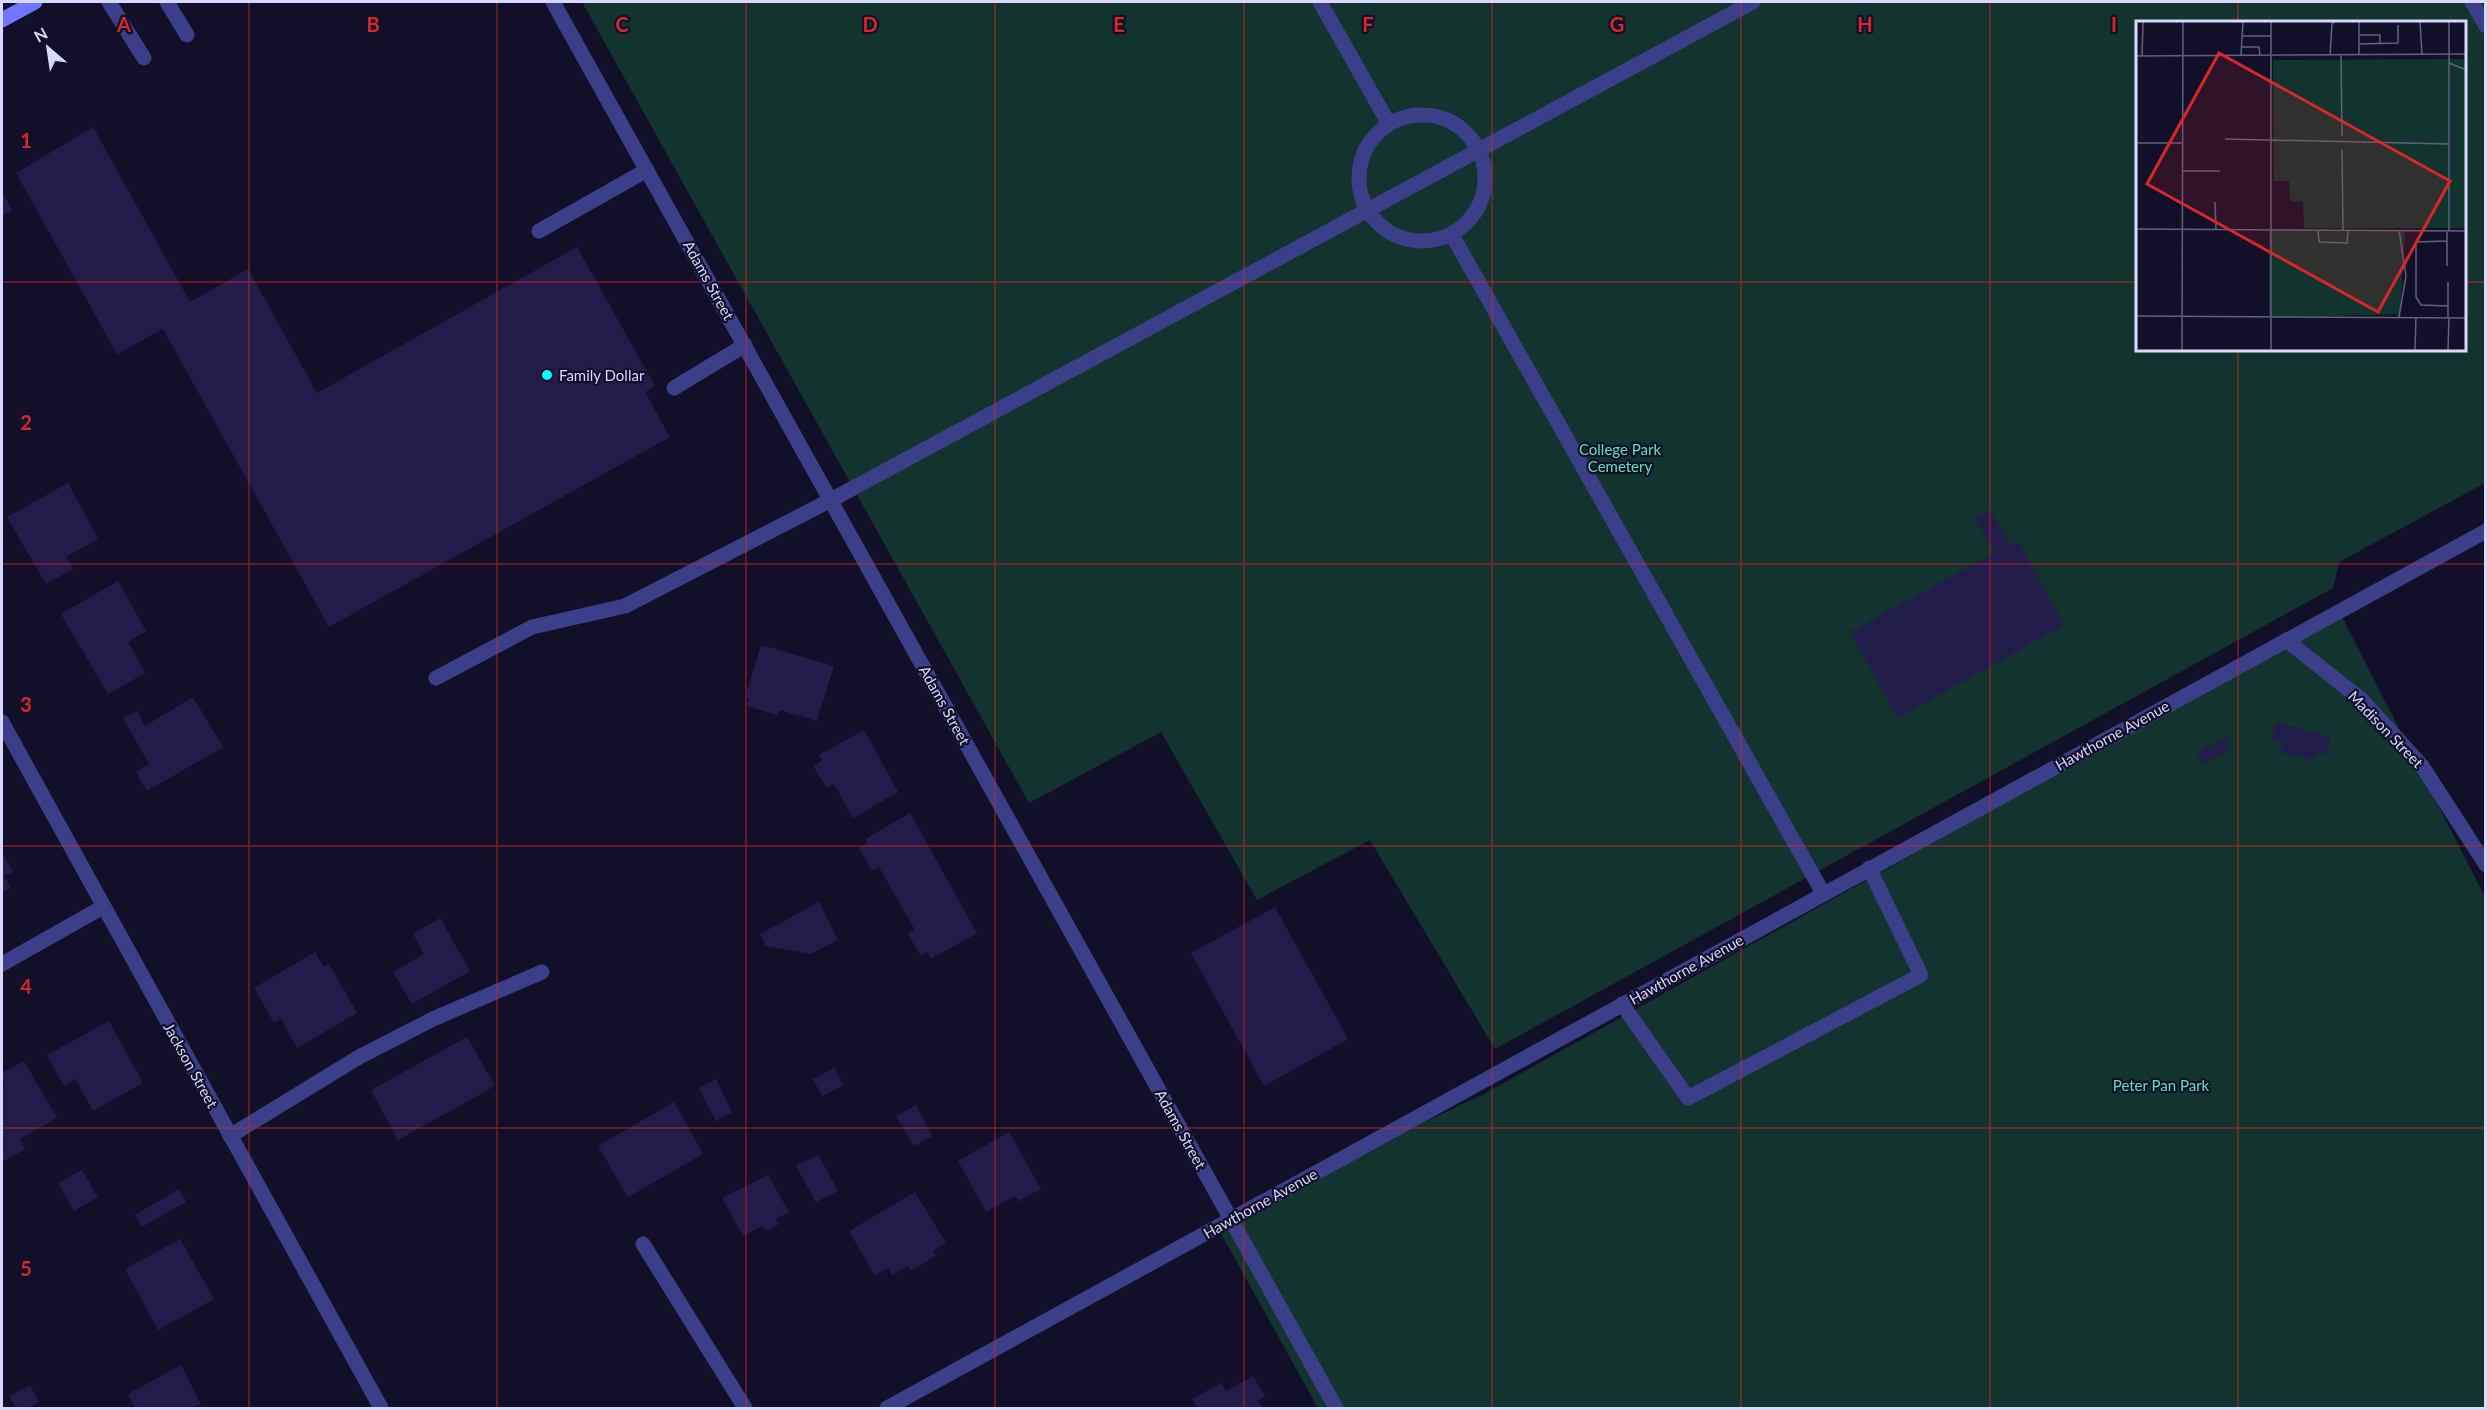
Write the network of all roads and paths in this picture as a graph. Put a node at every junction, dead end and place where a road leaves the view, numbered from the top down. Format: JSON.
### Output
{"nodes":[{"id":1,"x":35,"y":2,"type":"edge"},
{"id":2,"x":109,"y":2,"type":"edge"},
{"id":3,"x":167,"y":2,"type":"edge"},
{"id":4,"x":554,"y":2,"type":"edge"},
{"id":5,"x":1320,"y":2,"type":"edge"},
{"id":6,"x":1753,"y":2,"type":"edge"},
{"id":7,"x":2472,"y":2,"type":"edge"},
{"id":8,"x":2,"y":20,"type":"edge"},
{"id":9,"x":2486,"y":26,"type":"edge"},
{"id":10,"x":187,"y":34,"type":"dead end"},
{"id":11,"x":144,"y":58,"type":"dead end"},
{"id":12,"x":1389,"y":124,"type":"junction"},
{"id":13,"x":1479,"y":149,"type":"junction"},
{"id":14,"x":647,"y":171,"type":"junction"},
{"id":15,"x":1366,"y":211,"type":"junction"},
{"id":16,"x":539,"y":231,"type":"dead end"},
{"id":17,"x":1452,"y":235,"type":"junction"},
{"id":18,"x":745,"y":345,"type":"junction"},
{"id":19,"x":674,"y":388,"type":"dead end"},
{"id":20,"x":831,"y":500,"type":"junction"},
{"id":21,"x":2486,"y":531,"type":"edge"},
{"id":22,"x":2286,"y":640,"type":"junction"},
{"id":23,"x":436,"y":678,"type":"dead end"},
{"id":24,"x":2,"y":722,"type":"edge"},
{"id":25,"x":2486,"y":865,"type":"edge"},
{"id":26,"x":1869,"y":868,"type":"junction"},
{"id":27,"x":1823,"y":893,"type":"junction"},
{"id":28,"x":104,"y":907,"type":"junction"},
{"id":29,"x":2,"y":964,"type":"edge"},
{"id":30,"x":542,"y":972,"type":"dead end"},
{"id":31,"x":1622,"y":1004,"type":"junction"},
{"id":32,"x":230,"y":1136,"type":"junction"},
{"id":33,"x":1231,"y":1219,"type":"junction"},
{"id":34,"x":643,"y":1244,"type":"dead end"},
{"id":35,"x":381,"y":1408,"type":"edge"},
{"id":36,"x":746,"y":1408,"type":"edge"},
{"id":37,"x":888,"y":1408,"type":"edge"},
{"id":38,"x":1336,"y":1408,"type":"edge"}],
"edges":[{"from":1,"to":8,"type":"main road"},
{"from":2,"to":11,"type":"street"},
{"from":3,"to":10,"type":"street"},
{"from":4,"to":14,"type":"street","name":"Adams Street"},
{"from":5,"to":12,"type":"street"},
{"from":6,"to":13,"type":"street"},
{"from":7,"to":9,"type":"street"},
{"from":12,"to":13,"type":"street"},
{"from":12,"to":15,"type":"street"},
{"from":13,"to":15,"type":"street"},
{"from":13,"to":17,"type":"street"},
{"from":14,"to":16,"type":"street"},
{"from":14,"to":18,"type":"street","name":"Adams Street"},
{"from":15,"to":17,"type":"street"},
{"from":15,"to":20,"type":"street"},
{"from":17,"to":27,"type":"street"},
{"from":18,"to":19,"type":"street"},
{"from":18,"to":20,"type":"street","name":"Adams Street"},
{"from":20,"to":23,"type":"street"},
{"from":20,"to":33,"type":"street","name":"Adams Street"},
{"from":21,"to":22,"type":"street","name":"Hawthorne Avenue"},
{"from":22,"to":25,"type":"street","name":"Madison Street"},
{"from":22,"to":26,"type":"street","name":"Hawthorne Avenue"},
{"from":24,"to":28,"type":"street","name":"Jackson Street"},
{"from":26,"to":27,"type":"street","name":"Hawthorne Avenue"},
{"from":26,"to":31,"type":"street"},
{"from":27,"to":31,"type":"street","name":"Hawthorne Avenue"},
{"from":28,"to":29,"type":"street"},
{"from":28,"to":32,"type":"street","name":"Jackson Street"},
{"from":30,"to":32,"type":"street"},
{"from":31,"to":33,"type":"street","name":"Hawthorne Avenue"},
{"from":32,"to":35,"type":"street","name":"Jackson Street"},
{"from":33,"to":37,"type":"street","name":"Hawthorne Avenue"},
{"from":33,"to":38,"type":"street","name":"Adams Street"},
{"from":34,"to":36,"type":"street"}]}
